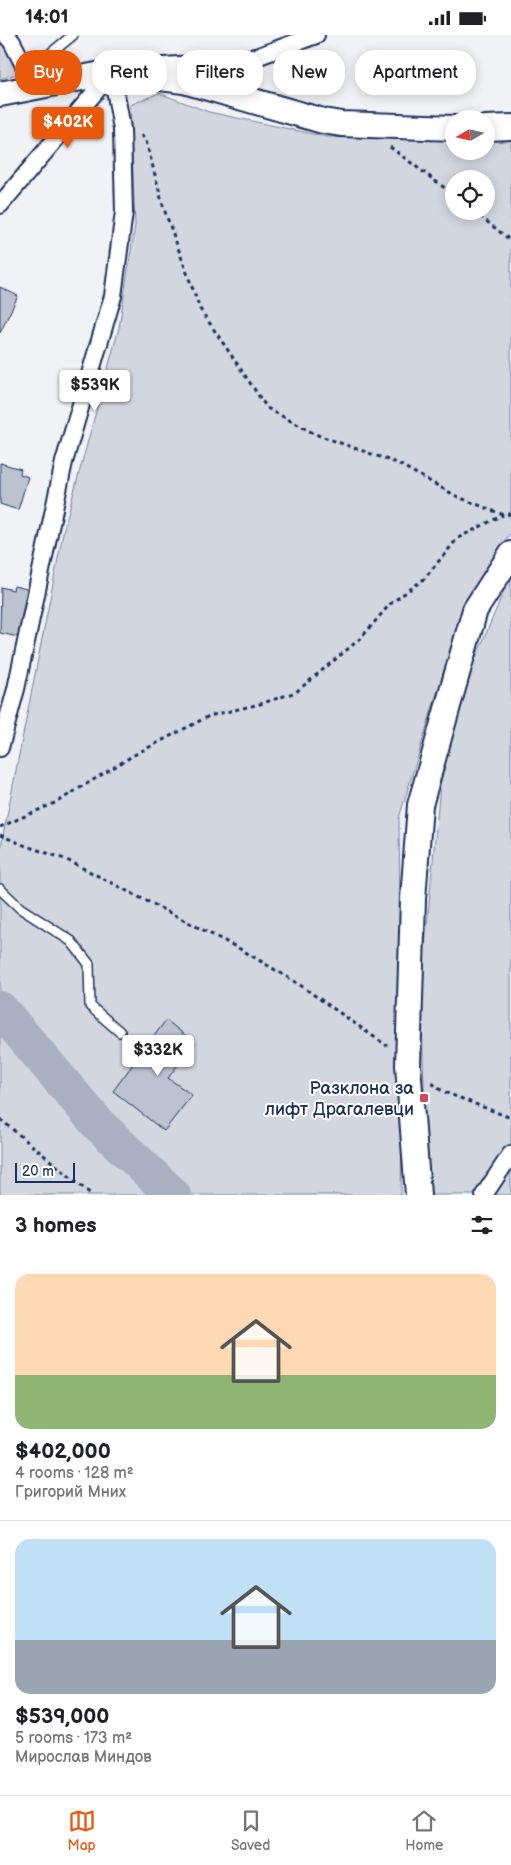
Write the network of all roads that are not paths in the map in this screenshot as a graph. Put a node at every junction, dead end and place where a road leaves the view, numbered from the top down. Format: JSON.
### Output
{"nodes":[{"id":1,"x":6,"y":35,"type":"edge"},
{"id":2,"x":72,"y":35,"type":"edge"},
{"id":3,"x":316,"y":35,"type":"edge"},
{"id":4,"x":16,"y":50,"type":"edge"},
{"id":5,"x":58,"y":50,"type":"edge"},
{"id":6,"x":167,"y":65,"type":"edge"},
{"id":7,"x":167,"y":79,"type":"edge"},
{"id":8,"x":15,"y":87,"type":"edge"},
{"id":9,"x":0,"y":94,"type":"edge"},
{"id":10,"x":93,"y":95,"type":"edge"},
{"id":11,"x":117,"y":95,"type":"edge"},
{"id":12,"x":511,"y":127,"type":"edge"},
{"id":13,"x":445,"y":128,"type":"edge"},
{"id":14,"x":495,"y":128,"type":"edge"},
{"id":15,"x":0,"y":205,"type":"edge"},
{"id":16,"x":511,"y":554,"type":"edge"},
{"id":17,"x":0,"y":748,"type":"edge"},
{"id":18,"x":0,"y":889,"type":"edge"},
{"id":19,"x":120,"y":1033,"type":"dead end"},
{"id":20,"x":511,"y":1154,"type":"edge"},
{"id":21,"x":418,"y":1195,"type":"edge"},
{"id":22,"x":484,"y":1195,"type":"edge"}],
"edges":[{"from":1,"to":4,"type":"street"},
{"from":2,"to":5,"type":"lane"},
{"from":3,"to":6,"type":"street"},
{"from":7,"to":13,"type":"street"},
{"from":8,"to":9,"type":"street"},
{"from":10,"to":15,"type":"street"},
{"from":11,"to":17,"type":"street"},
{"from":12,"to":14,"type":"street"},
{"from":16,"to":21,"type":"street"},
{"from":18,"to":19,"type":"lane"},
{"from":20,"to":22,"type":"street"}]}
